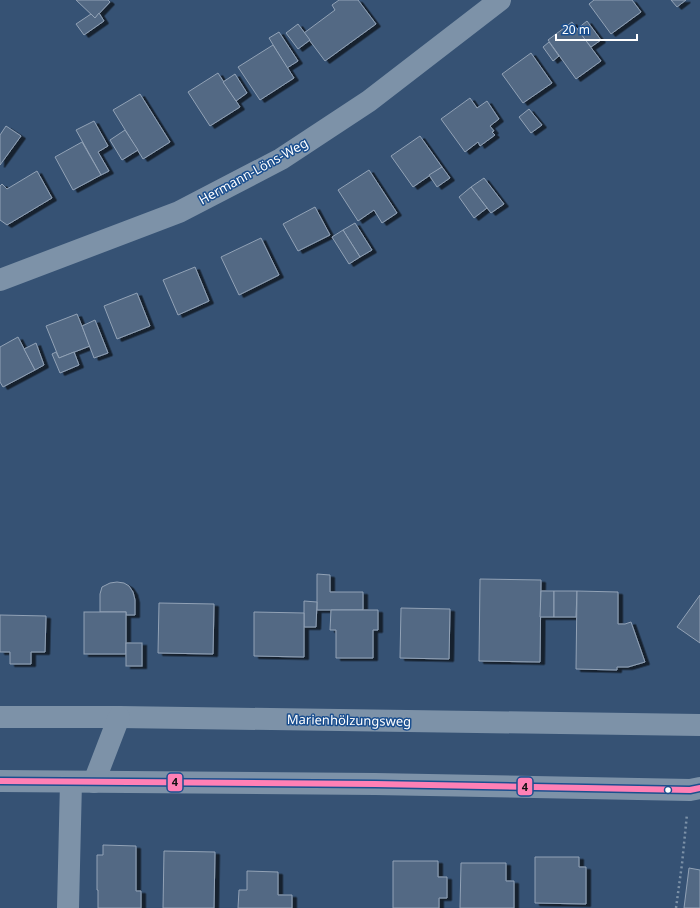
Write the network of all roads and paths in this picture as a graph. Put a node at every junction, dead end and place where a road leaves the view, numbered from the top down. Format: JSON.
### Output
{"nodes":[{"id":1,"x":500,"y":0,"type":"edge"},
{"id":2,"x":0,"y":280,"type":"edge"},
{"id":3,"x":0,"y":717,"type":"edge"},
{"id":4,"x":119,"y":717,"type":"junction"},
{"id":5,"x":700,"y":725,"type":"edge"},
{"id":6,"x":0,"y":781,"type":"edge"},
{"id":7,"x":71,"y":782,"type":"junction"},
{"id":8,"x":94,"y":782,"type":"junction"},
{"id":9,"x":695,"y":789,"type":"edge"},
{"id":10,"x":68,"y":908,"type":"edge"},
{"id":11,"x":676,"y":908,"type":"edge"}],
"edges":[{"from":1,"to":2,"type":"street","name":"Hermann-Löns-Weg"},
{"from":3,"to":4,"type":"street","name":"Marienhölzungsweg"},
{"from":4,"to":5,"type":"street","name":"Marienhölzungsweg"},
{"from":4,"to":8,"type":"street"},
{"from":6,"to":7,"type":"street"},
{"from":7,"to":8,"type":"street"},
{"from":7,"to":10,"type":"street"},
{"from":8,"to":9,"type":"street"},
{"from":9,"to":11,"type":"path"}]}
